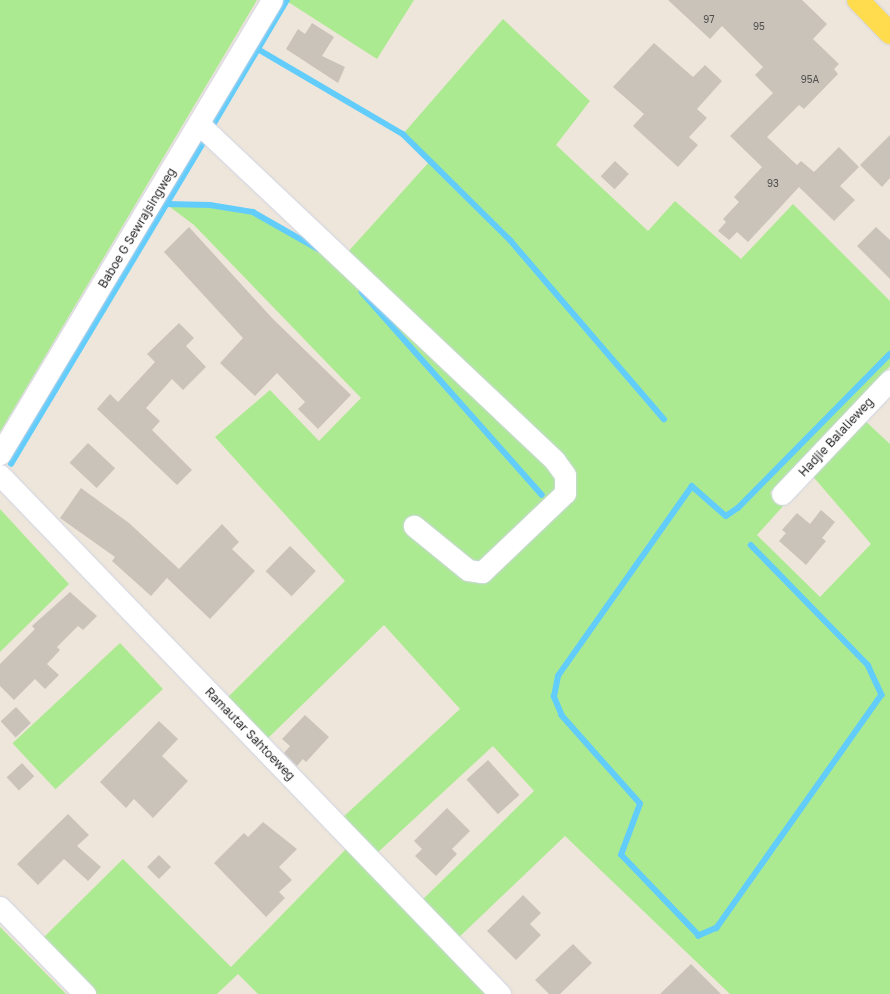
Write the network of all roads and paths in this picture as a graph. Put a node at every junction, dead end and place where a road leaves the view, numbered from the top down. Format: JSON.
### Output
{"nodes":[{"id":1,"x":272,"y":0,"type":"edge"},
{"id":2,"x":858,"y":0,"type":"edge"},
{"id":3,"x":890,"y":33,"type":"edge"},
{"id":4,"x":199,"y":124,"type":"junction"},
{"id":5,"x":890,"y":380,"type":"edge"},
{"id":6,"x":0,"y":454,"type":"edge"},
{"id":7,"x":0,"y":475,"type":"edge"},
{"id":8,"x":782,"y":494,"type":"dead end"},
{"id":9,"x":414,"y":526,"type":"dead end"},
{"id":10,"x":0,"y":907,"type":"edge"},
{"id":11,"x":86,"y":994,"type":"edge"},
{"id":12,"x":500,"y":994,"type":"edge"}],
"edges":[{"from":1,"to":4,"type":"street","name":"Baboe G Sewrajsingweg"},
{"from":2,"to":3,"type":"main road"},
{"from":4,"to":6,"type":"street","name":"Baboe G Sewrajsingweg"},
{"from":4,"to":9,"type":"street"},
{"from":5,"to":8,"type":"street","name":"Hadjie Balalieweg"},
{"from":7,"to":12,"type":"street","name":"Ramautar Sahtoeweg"},
{"from":10,"to":11,"type":"street"}]}
